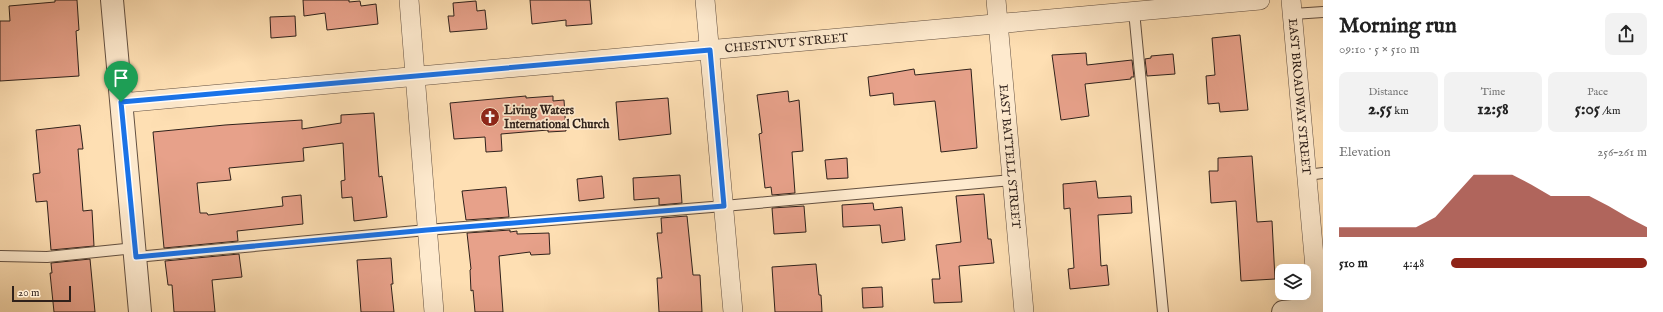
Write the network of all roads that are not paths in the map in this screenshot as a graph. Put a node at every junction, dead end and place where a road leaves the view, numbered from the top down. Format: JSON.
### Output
{"nodes":[{"id":1,"x":112,"y":0,"type":"edge"},
{"id":2,"x":409,"y":0,"type":"edge"},
{"id":3,"x":705,"y":0,"type":"edge"},
{"id":4,"x":996,"y":0,"type":"edge"},
{"id":5,"x":1260,"y":0,"type":"edge"},
{"id":6,"x":1292,"y":7,"type":"edge"},
{"id":7,"x":1134,"y":11,"type":"junction"},
{"id":8,"x":1323,"y":12,"type":"edge"},
{"id":9,"x":998,"y":24,"type":"junction"},
{"id":10,"x":710,"y":50,"type":"junction"},
{"id":11,"x":416,"y":76,"type":"junction"},
{"id":12,"x":121,"y":102,"type":"junction"},
{"id":13,"x":1315,"y":174,"type":"edge"},
{"id":14,"x":1012,"y":180,"type":"junction"},
{"id":15,"x":724,"y":206,"type":"junction"},
{"id":16,"x":427,"y":230,"type":"junction"},
{"id":17,"x":136,"y":253,"type":"junction"},
{"id":18,"x":0,"y":256,"type":"edge"},
{"id":19,"x":1320,"y":310,"type":"edge"},
{"id":20,"x":140,"y":312,"type":"edge"},
{"id":21,"x":434,"y":312,"type":"edge"},
{"id":22,"x":733,"y":312,"type":"edge"},
{"id":23,"x":1024,"y":312,"type":"edge"},
{"id":24,"x":1163,"y":312,"type":"edge"},
{"id":25,"x":1283,"y":312,"type":"edge"}],
"edges":[{"from":1,"to":12,"type":"street"},
{"from":2,"to":11,"type":"street"},
{"from":3,"to":10,"type":"street"},
{"from":4,"to":9,"type":"street","name":"EAST BATTELL STREET"},
{"from":5,"to":7,"type":"street","name":"CHESTNUT STREET"},
{"from":6,"to":8,"type":"lane"},
{"from":6,"to":13,"type":"street","name":"EAST BROADWAY STREET"},
{"from":7,"to":9,"type":"street","name":"CHESTNUT STREET"},
{"from":7,"to":24,"type":"lane"},
{"from":9,"to":10,"type":"street","name":"CHESTNUT STREET"},
{"from":9,"to":14,"type":"street","name":"EAST BATTELL STREET"},
{"from":10,"to":11,"type":"street","name":"CHESTNUT STREET"},
{"from":10,"to":15,"type":"street"},
{"from":11,"to":12,"type":"street","name":"CHESTNUT STREET"},
{"from":11,"to":16,"type":"street"},
{"from":12,"to":17,"type":"street"},
{"from":13,"to":19,"type":"street","name":"EAST BROADWAY STREET"},
{"from":14,"to":15,"type":"lane"},
{"from":14,"to":23,"type":"street","name":"EAST BATTELL STREET"},
{"from":15,"to":16,"type":"lane"},
{"from":15,"to":22,"type":"street"},
{"from":16,"to":17,"type":"lane"},
{"from":16,"to":21,"type":"street"},
{"from":17,"to":18,"type":"lane"},
{"from":17,"to":20,"type":"street"},
{"from":19,"to":25,"type":"street"}]}
